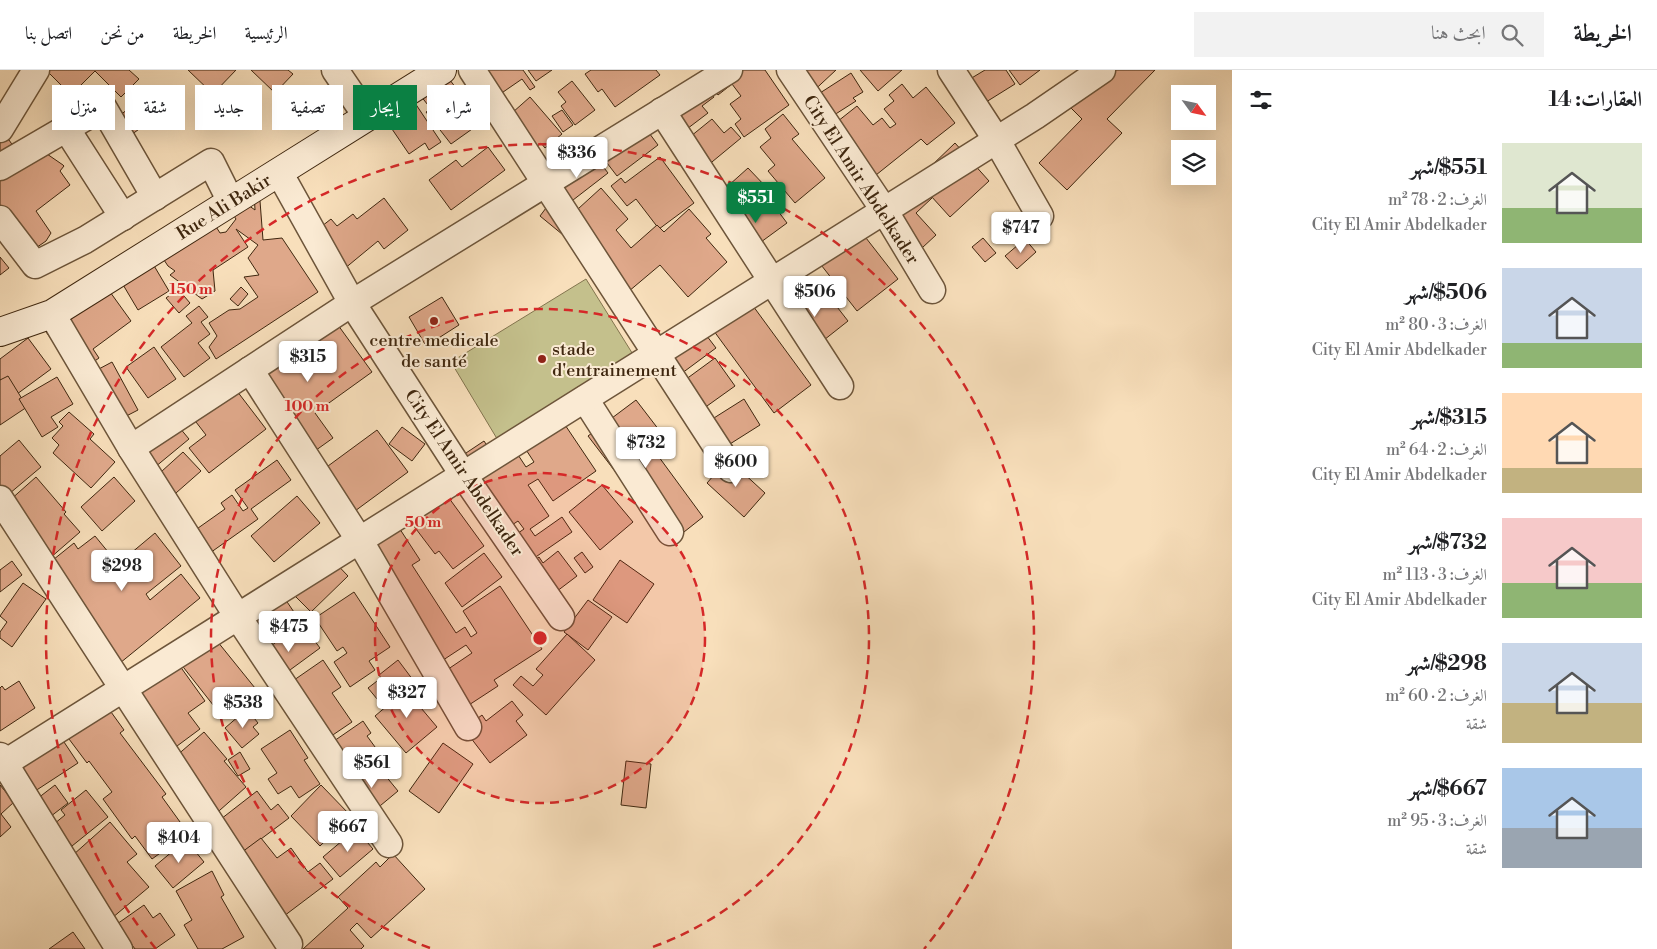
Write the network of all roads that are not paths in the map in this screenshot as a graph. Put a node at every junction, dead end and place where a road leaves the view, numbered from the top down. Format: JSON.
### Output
{"nodes":[{"id":1,"x":36,"y":70,"type":"edge"},
{"id":2,"x":442,"y":70,"type":"edge"},
{"id":3,"x":472,"y":70,"type":"edge"},
{"id":4,"x":728,"y":70,"type":"edge"},
{"id":5,"x":790,"y":70,"type":"edge"},
{"id":6,"x":951,"y":70,"type":"edge"},
{"id":7,"x":1102,"y":70,"type":"edge"},
{"id":8,"x":343,"y":73,"type":"edge"},
{"id":9,"x":417,"y":86,"type":"edge"},
{"id":10,"x":353,"y":91,"type":"edge"},
{"id":11,"x":662,"y":112,"type":"junction"},
{"id":12,"x":353,"y":126,"type":"edge"},
{"id":13,"x":115,"y":128,"type":"edge"},
{"id":14,"x":0,"y":129,"type":"edge"},
{"id":15,"x":63,"y":130,"type":"edge"},
{"id":16,"x":67,"y":130,"type":"edge"},
{"id":17,"x":996,"y":140,"type":"junction"},
{"id":18,"x":0,"y":167,"type":"edge"},
{"id":19,"x":279,"y":172,"type":"junction"},
{"id":20,"x":545,"y":184,"type":"junction"},
{"id":21,"x":155,"y":197,"type":"junction"},
{"id":22,"x":231,"y":202,"type":"junction"},
{"id":23,"x":884,"y":210,"type":"junction"},
{"id":24,"x":1040,"y":216,"type":"dead end"},
{"id":25,"x":123,"y":217,"type":"junction"},
{"id":26,"x":0,"y":219,"type":"edge"},
{"id":27,"x":772,"y":281,"type":"junction"},
{"id":28,"x":932,"y":290,"type":"dead end"},
{"id":29,"x":352,"y":303,"type":"junction"},
{"id":30,"x":52,"y":314,"type":"junction"},
{"id":31,"x":0,"y":332,"type":"edge"},
{"id":32,"x":657,"y":354,"type":"junction"},
{"id":33,"x":250,"y":370,"type":"junction"},
{"id":34,"x":840,"y":386,"type":"dead end"},
{"id":35,"x":585,"y":399,"type":"junction"},
{"id":36,"x":131,"y":448,"type":"junction"},
{"id":37,"x":731,"y":469,"type":"dead end"},
{"id":38,"x":464,"y":476,"type":"junction"},
{"id":39,"x":0,"y":499,"type":"edge"},
{"id":40,"x":670,"y":532,"type":"dead end"},
{"id":41,"x":360,"y":541,"type":"junction"},
{"id":42,"x":238,"y":617,"type":"junction"},
{"id":43,"x":561,"y":617,"type":"dead end"},
{"id":44,"x":124,"y":690,"type":"junction"},
{"id":45,"x":468,"y":727,"type":"dead end"},
{"id":46,"x":2,"y":762,"type":"edge"},
{"id":47,"x":389,"y":844,"type":"dead end"},
{"id":48,"x":289,"y":944,"type":"dead end"},
{"id":49,"x":119,"y":949,"type":"edge"}],
"edges":[{"from":1,"to":14,"type":"street"},
{"from":2,"to":9,"type":"street","name":"Rue Ali Bakir"},
{"from":3,"to":20,"type":"street"},
{"from":4,"to":11,"type":"street"},
{"from":5,"to":23,"type":"street","name":"City El Amir Abdelkader"},
{"from":6,"to":17,"type":"street"},
{"from":7,"to":17,"type":"street"},
{"from":8,"to":10,"type":"street"},
{"from":11,"to":20,"type":"street"},
{"from":11,"to":27,"type":"street"},
{"from":12,"to":19,"type":"street","name":"Rue Ali Bakir"},
{"from":13,"to":21,"type":"street"},
{"from":15,"to":18,"type":"street"},
{"from":16,"to":25,"type":"street"},
{"from":17,"to":23,"type":"street"},
{"from":17,"to":24,"type":"street"},
{"from":19,"to":22,"type":"street","name":"Rue Ali Bakir"},
{"from":19,"to":29,"type":"street","name":"City El Amir Abdelkader"},
{"from":20,"to":29,"type":"street"},
{"from":20,"to":32,"type":"street"},
{"from":21,"to":22,"type":"street"},
{"from":21,"to":25,"type":"street"},
{"from":22,"to":30,"type":"street","name":"Rue Ali Bakir"},
{"from":23,"to":27,"type":"street"},
{"from":23,"to":28,"type":"street","name":"City El Amir Abdelkader"},
{"from":25,"to":26,"type":"street"},
{"from":27,"to":32,"type":"street"},
{"from":27,"to":34,"type":"street"},
{"from":29,"to":33,"type":"street"},
{"from":29,"to":38,"type":"street","name":"City El Amir Abdelkader"},
{"from":30,"to":31,"type":"street","name":"Rue Ali Bakir"},
{"from":30,"to":36,"type":"street"},
{"from":32,"to":35,"type":"street"},
{"from":32,"to":37,"type":"street"},
{"from":33,"to":36,"type":"street"},
{"from":33,"to":41,"type":"street"},
{"from":35,"to":38,"type":"street"},
{"from":35,"to":40,"type":"street"},
{"from":36,"to":42,"type":"street"},
{"from":38,"to":41,"type":"street"},
{"from":38,"to":43,"type":"street","name":"City El Amir Abdelkader"},
{"from":39,"to":44,"type":"street"},
{"from":41,"to":42,"type":"street"},
{"from":41,"to":45,"type":"street"},
{"from":42,"to":44,"type":"street"},
{"from":42,"to":47,"type":"street"},
{"from":44,"to":46,"type":"street"},
{"from":44,"to":48,"type":"street"},
{"from":46,"to":49,"type":"street"}]}
